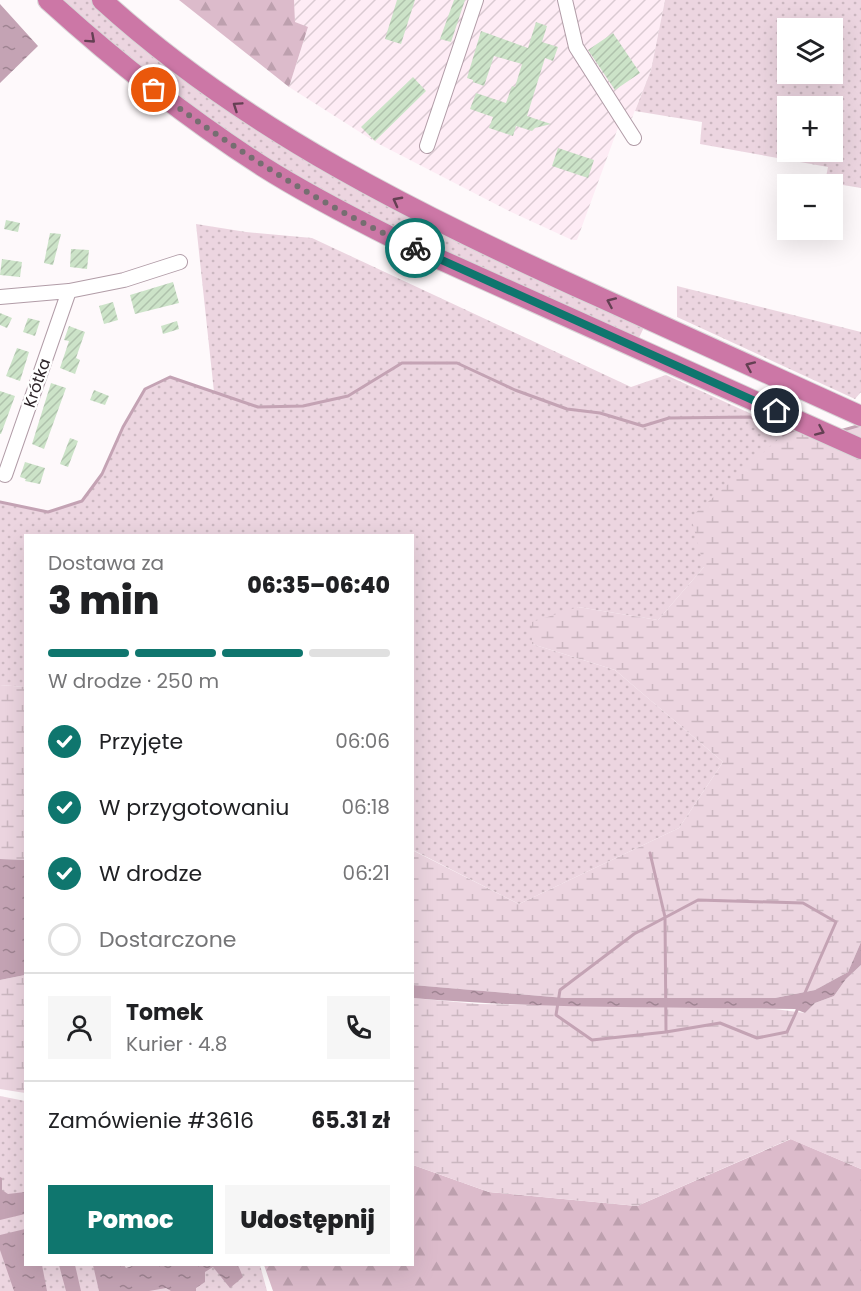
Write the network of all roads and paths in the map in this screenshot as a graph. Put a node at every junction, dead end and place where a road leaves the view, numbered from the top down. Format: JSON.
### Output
{"nodes":[{"id":1,"x":48,"y":0,"type":"edge"},
{"id":2,"x":102,"y":0,"type":"edge"},
{"id":3,"x":476,"y":0,"type":"edge"},
{"id":4,"x":565,"y":0,"type":"edge"},
{"id":5,"x":634,"y":138,"type":"dead end"},
{"id":6,"x":427,"y":146,"type":"dead end"},
{"id":7,"x":180,"y":262,"type":"dead end"},
{"id":8,"x":69,"y":291,"type":"junction"},
{"id":9,"x":0,"y":297,"type":"edge"},
{"id":10,"x":861,"y":416,"type":"edge"},
{"id":11,"x":861,"y":449,"type":"edge"},
{"id":12,"x":5,"y":475,"type":"dead end"}],
"edges":[{"from":1,"to":11,"type":"highway","one_way":true},
{"from":10,"to":2,"type":"highway","one_way":true},
{"from":3,"to":6,"type":"street"},
{"from":4,"to":5,"type":"street"},
{"from":7,"to":8,"type":"street"},
{"from":8,"to":9,"type":"street"},
{"from":8,"to":12,"type":"street","name":"Krótka"}]}
